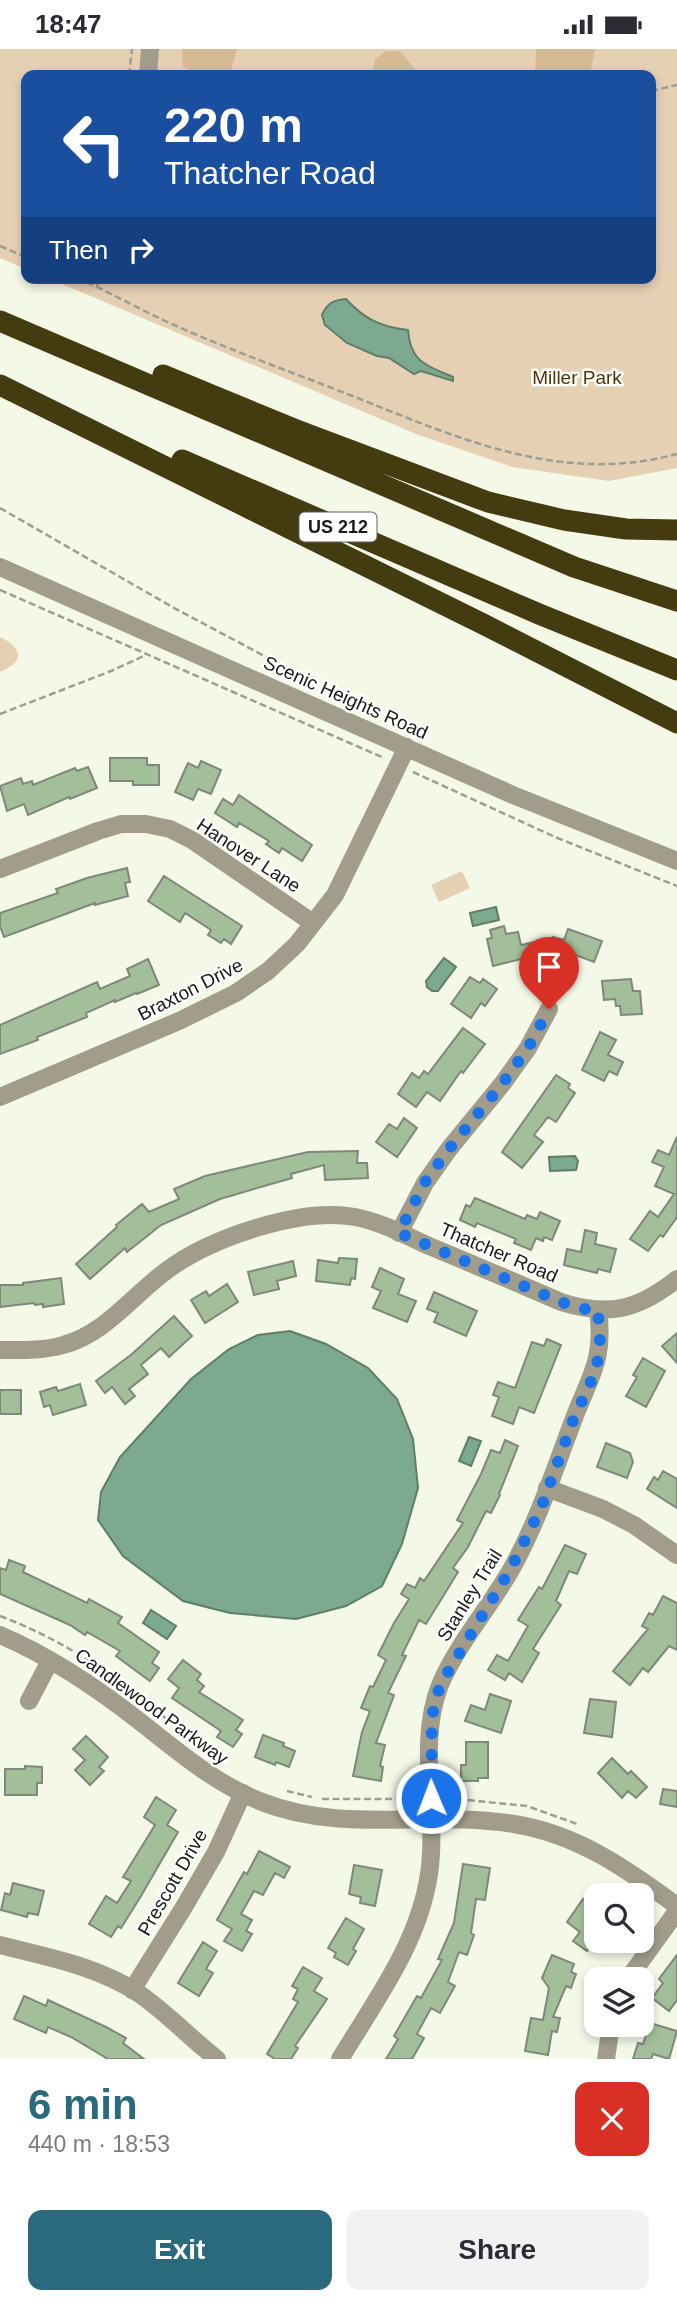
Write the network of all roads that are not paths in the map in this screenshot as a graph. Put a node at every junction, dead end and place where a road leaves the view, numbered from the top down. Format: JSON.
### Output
{"nodes":[{"id":1,"x":150,"y":49,"type":"edge"},
{"id":2,"x":148,"y":70,"type":"edge"},
{"id":3,"x":0,"y":319,"type":"edge"},
{"id":4,"x":0,"y":384,"type":"edge"},
{"id":5,"x":677,"y":530,"type":"edge"},
{"id":6,"x":0,"y":567,"type":"edge"},
{"id":7,"x":677,"y":601,"type":"edge"},
{"id":8,"x":677,"y":670,"type":"edge"},
{"id":9,"x":677,"y":723,"type":"edge"},
{"id":10,"x":407,"y":747,"type":"junction"},
{"id":11,"x":677,"y":862,"type":"edge"},
{"id":12,"x":0,"y":869,"type":"edge"},
{"id":13,"x":313,"y":923,"type":"junction"},
{"id":14,"x":549,"y":1009,"type":"dead end"},
{"id":15,"x":0,"y":1097,"type":"edge"},
{"id":16,"x":399,"y":1233,"type":"junction"},
{"id":17,"x":677,"y":1279,"type":"edge"},
{"id":18,"x":598,"y":1310,"type":"junction"},
{"id":19,"x":0,"y":1350,"type":"edge"},
{"id":20,"x":547,"y":1488,"type":"junction"},
{"id":21,"x":677,"y":1555,"type":"edge"},
{"id":22,"x":0,"y":1635,"type":"edge"},
{"id":23,"x":50,"y":1661,"type":"junction"},
{"id":24,"x":29,"y":1701,"type":"dead end"},
{"id":25,"x":243,"y":1793,"type":"junction"},
{"id":26,"x":431,"y":1821,"type":"junction"},
{"id":27,"x":677,"y":1909,"type":"edge"},
{"id":28,"x":0,"y":1945,"type":"edge"},
{"id":29,"x":636,"y":1967,"type":"edge"},
{"id":30,"x":132,"y":1990,"type":"junction"},
{"id":31,"x":609,"y":2037,"type":"edge"},
{"id":32,"x":217,"y":2059,"type":"edge"},
{"id":33,"x":340,"y":2059,"type":"edge"},
{"id":34,"x":606,"y":2059,"type":"edge"}],
"edges":[{"from":1,"to":2,"type":"street"},
{"from":3,"to":5,"type":"highway"},
{"from":3,"to":7,"type":"highway","number":"US 212"},
{"from":4,"to":8,"type":"highway","number":"US 212"},
{"from":4,"to":9,"type":"highway"},
{"from":6,"to":10,"type":"street","name":"Scenic Heights Road"},
{"from":10,"to":11,"type":"street","name":"Scenic Heights Road"},
{"from":10,"to":13,"type":"street","name":"Braxton Drive"},
{"from":12,"to":13,"type":"street","name":"Hanover Lane"},
{"from":13,"to":15,"type":"street","name":"Braxton Drive"},
{"from":14,"to":16,"type":"street"},
{"from":16,"to":18,"type":"street","name":"Thatcher Road"},
{"from":16,"to":19,"type":"street","name":"Thatcher Road"},
{"from":17,"to":18,"type":"street","name":"Thatcher Road"},
{"from":18,"to":20,"type":"street","name":"Stanley Trail"},
{"from":20,"to":21,"type":"street"},
{"from":20,"to":26,"type":"street","name":"Stanley Trail"},
{"from":22,"to":23,"type":"street","name":"Candlewood Parkway"},
{"from":23,"to":24,"type":"street"},
{"from":23,"to":25,"type":"street","name":"Candlewood Parkway"},
{"from":25,"to":26,"type":"street","name":"Candlewood Parkway"},
{"from":25,"to":30,"type":"street","name":"Prescott Drive"},
{"from":26,"to":27,"type":"street","name":"Candlewood Parkway"},
{"from":26,"to":33,"type":"street","name":"Stanley Trail"},
{"from":27,"to":29,"type":"street"},
{"from":28,"to":30,"type":"street"},
{"from":30,"to":32,"type":"street"},
{"from":31,"to":34,"type":"street"}]}
